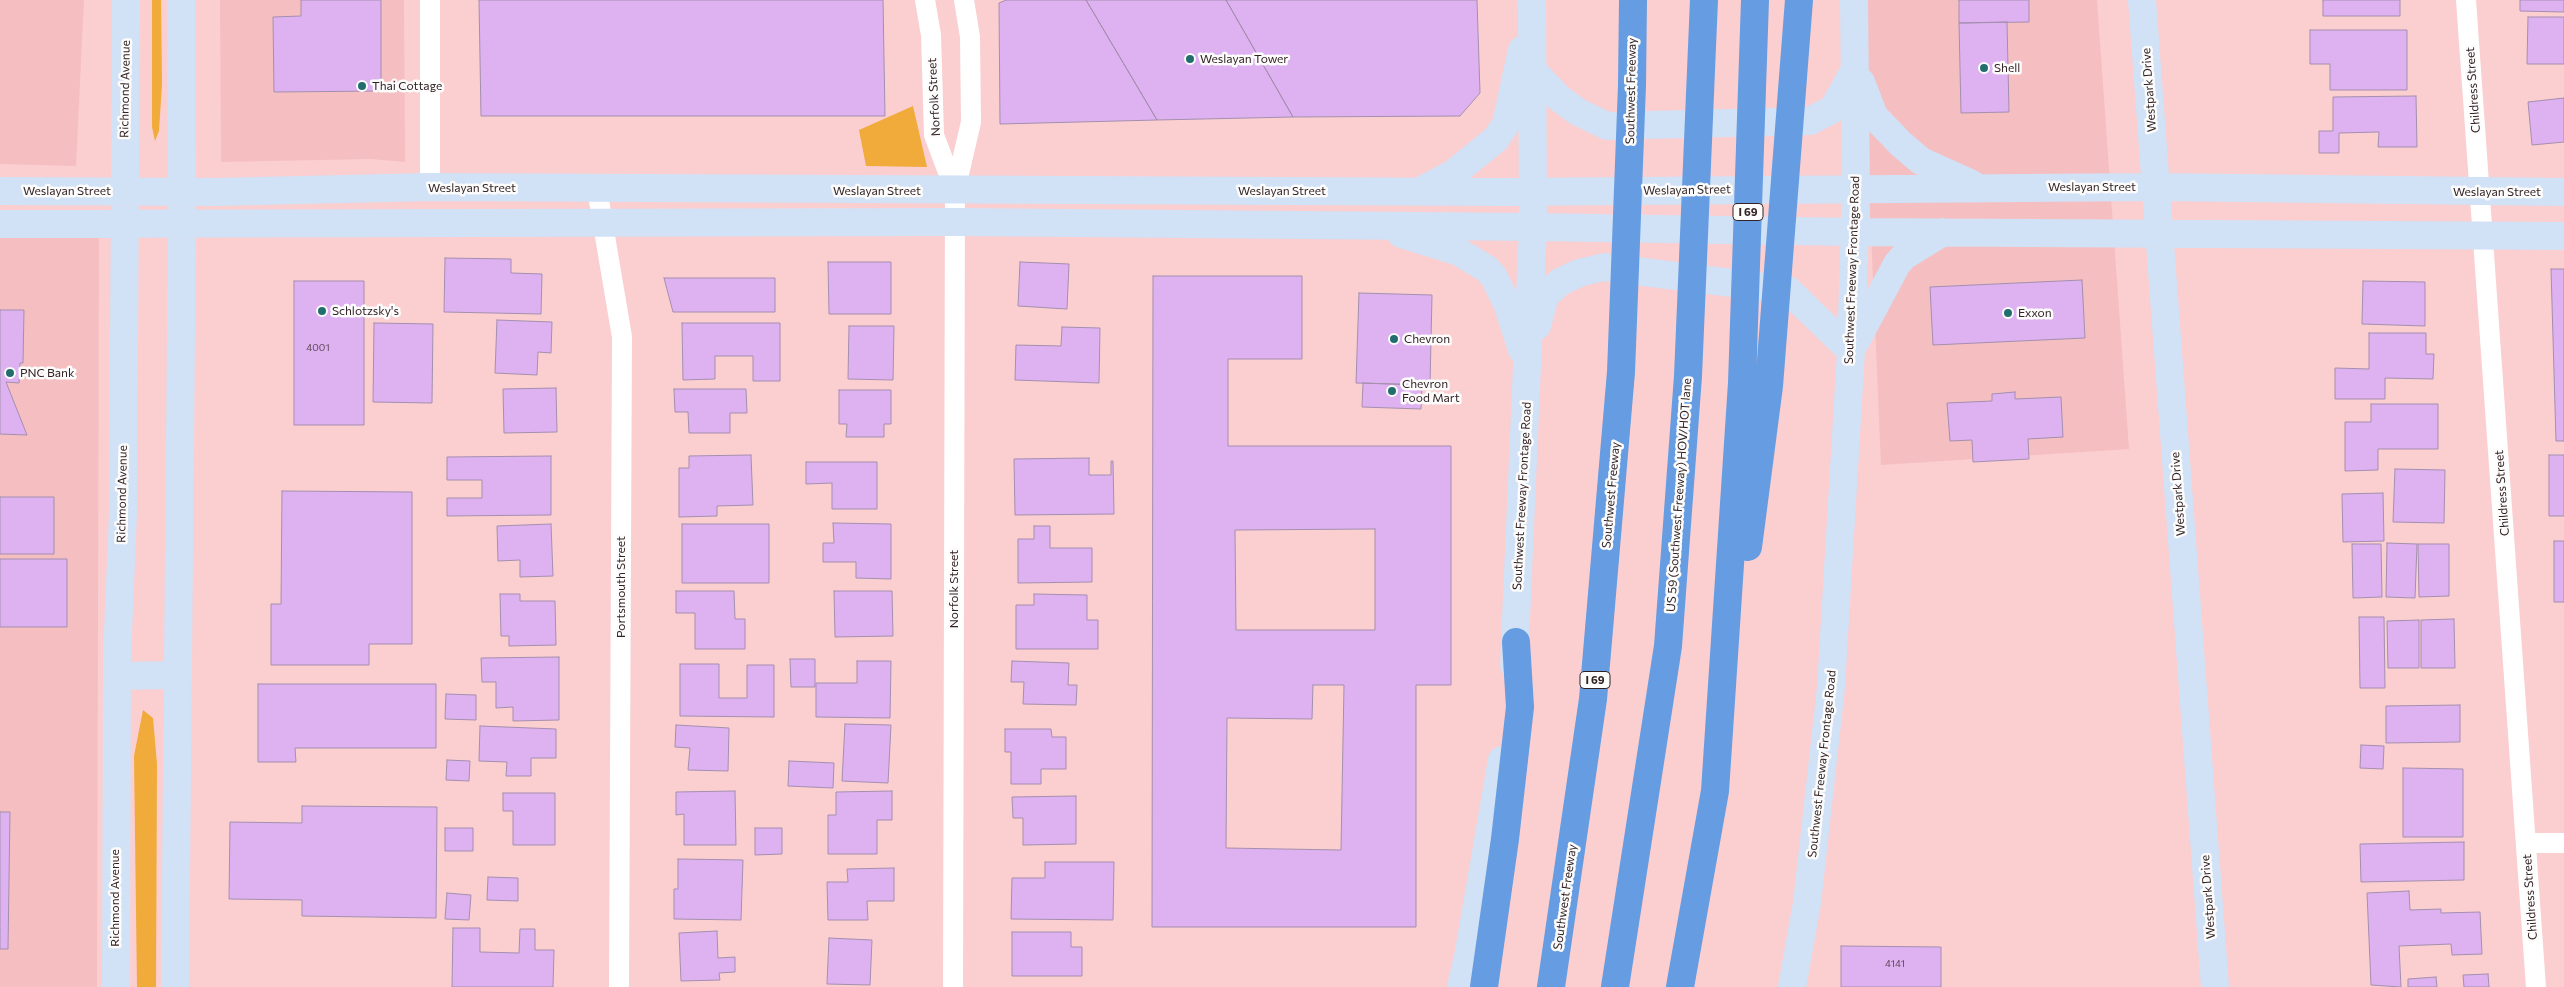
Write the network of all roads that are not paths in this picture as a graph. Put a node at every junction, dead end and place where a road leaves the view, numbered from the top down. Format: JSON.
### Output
{"nodes":[{"id":1,"x":126,"y":0,"type":"edge"},
{"id":2,"x":180,"y":0,"type":"edge"},
{"id":3,"x":430,"y":0,"type":"edge"},
{"id":4,"x":925,"y":0,"type":"edge"},
{"id":5,"x":964,"y":0,"type":"edge"},
{"id":6,"x":1633,"y":0,"type":"edge"},
{"id":7,"x":1704,"y":0,"type":"edge"},
{"id":8,"x":1755,"y":0,"type":"edge"},
{"id":9,"x":1799,"y":0,"type":"edge"},
{"id":10,"x":1854,"y":0,"type":"edge"},
{"id":11,"x":2142,"y":0,"type":"edge"},
{"id":12,"x":2466,"y":0,"type":"edge"},
{"id":13,"x":1532,"y":3,"type":"edge"},
{"id":14,"x":1855,"y":69,"type":"junction"},
{"id":15,"x":1533,"y":71,"type":"junction"},
{"id":16,"x":2156,"y":187,"type":"junction"},
{"id":17,"x":430,"y":188,"type":"junction"},
{"id":18,"x":1856,"y":188,"type":"junction"},
{"id":19,"x":1980,"y":188,"type":"junction"},
{"id":20,"x":597,"y":189,"type":"junction"},
{"id":21,"x":0,"y":191,"type":"edge"},
{"id":22,"x":955,"y":191,"type":"junction"},
{"id":23,"x":1533,"y":191,"type":"junction"},
{"id":24,"x":124,"y":192,"type":"junction"},
{"id":25,"x":182,"y":192,"type":"junction"},
{"id":26,"x":1420,"y":192,"type":"junction"},
{"id":27,"x":2480,"y":192,"type":"junction"},
{"id":28,"x":2564,"y":192,"type":"edge"},
{"id":29,"x":955,"y":222,"type":"junction"},
{"id":30,"x":182,"y":223,"type":"junction"},
{"id":31,"x":602,"y":223,"type":"junction"},
{"id":32,"x":0,"y":224,"type":"edge"},
{"id":33,"x":124,"y":224,"type":"junction"},
{"id":34,"x":1374,"y":225,"type":"junction"},
{"id":35,"x":1533,"y":227,"type":"junction"},
{"id":36,"x":1854,"y":232,"type":"junction"},
{"id":37,"x":1943,"y":232,"type":"junction"},
{"id":38,"x":2159,"y":233,"type":"junction"},
{"id":39,"x":2484,"y":236,"type":"junction"},
{"id":40,"x":2564,"y":236,"type":"edge"},
{"id":41,"x":1851,"y":351,"type":"junction"},
{"id":42,"x":1529,"y":360,"type":"junction"},
{"id":43,"x":1516,"y":642,"type":"junction"},
{"id":44,"x":178,"y":675,"type":"junction"},
{"id":45,"x":117,"y":676,"type":"junction"},
{"id":46,"x":1715,"y":792,"type":"junction"},
{"id":47,"x":2526,"y":843,"type":"junction"},
{"id":48,"x":2564,"y":843,"type":"edge"},
{"id":49,"x":116,"y":987,"type":"edge"},
{"id":50,"x":175,"y":987,"type":"edge"},
{"id":51,"x":619,"y":987,"type":"edge"},
{"id":52,"x":953,"y":987,"type":"edge"},
{"id":53,"x":1461,"y":987,"type":"edge"},
{"id":54,"x":1484,"y":987,"type":"edge"},
{"id":55,"x":1551,"y":987,"type":"edge"},
{"id":56,"x":1615,"y":987,"type":"edge"},
{"id":57,"x":1680,"y":987,"type":"edge"},
{"id":58,"x":1792,"y":987,"type":"edge"},
{"id":59,"x":2215,"y":987,"type":"edge"},
{"id":60,"x":2536,"y":987,"type":"edge"}],
"edges":[{"from":1,"to":24,"type":"main road","name":"Richmond Avenue"},
{"from":2,"to":25,"type":"main road"},
{"from":3,"to":17,"type":"street"},
{"from":4,"to":22,"type":"street","name":"Norfolk Street"},
{"from":5,"to":22,"type":"street","name":"Norfolk Street"},
{"from":6,"to":55,"type":"highway","name":"Southwest Freeway","number":"I 69"},
{"from":7,"to":56,"type":"highway","name":"US 59 (Southwest Freeway) HOV/HOT lane"},
{"from":8,"to":46,"type":"highway","number":"I 69"},
{"from":9,"to":46,"type":"highway"},
{"from":10,"to":14,"type":"main road","name":"Southwest Freeway Frontage Road"},
{"from":11,"to":16,"type":"main road","name":"Westpark Drive"},
{"from":12,"to":27,"type":"street","name":"Childress Street"},
{"from":13,"to":15,"type":"main road","name":"Southwest Freeway Frontage Road"},
{"from":13,"to":26,"type":"main road"},
{"from":14,"to":15,"type":"main road"},
{"from":14,"to":18,"type":"main road","name":"Southwest Freeway Frontage Road"},
{"from":14,"to":19,"type":"main road"},
{"from":15,"to":23,"type":"main road","name":"Southwest Freeway Frontage Road"},
{"from":16,"to":19,"type":"main road","name":"Weslayan Street"},
{"from":16,"to":27,"type":"main road","name":"Weslayan Street"},
{"from":16,"to":38,"type":"main road","name":"Westpark Drive"},
{"from":17,"to":20,"type":"main road","name":"Weslayan Street"},
{"from":17,"to":25,"type":"main road","name":"Weslayan Street"},
{"from":18,"to":19,"type":"main road","name":"Weslayan Street"},
{"from":18,"to":23,"type":"main road","name":"Weslayan Street"},
{"from":18,"to":36,"type":"main road","name":"Southwest Freeway Frontage Road"},
{"from":20,"to":22,"type":"main road","name":"Weslayan Street"},
{"from":20,"to":31,"type":"street","name":"Portsmouth Street"},
{"from":21,"to":24,"type":"main road","name":"Weslayan Street"},
{"from":22,"to":26,"type":"main road","name":"Weslayan Street"},
{"from":22,"to":29,"type":"street","name":"Norfolk Street"},
{"from":23,"to":26,"type":"main road","name":"Weslayan Street"},
{"from":23,"to":35,"type":"main road","name":"Southwest Freeway Frontage Road"},
{"from":24,"to":25,"type":"main road","name":"Weslayan Street"},
{"from":24,"to":33,"type":"main road","name":"Richmond Avenue"},
{"from":25,"to":30,"type":"main road"},
{"from":27,"to":28,"type":"main road","name":"Weslayan Street"},
{"from":27,"to":39,"type":"street","name":"Childress Street"},
{"from":29,"to":31,"type":"main road"},
{"from":29,"to":34,"type":"main road"},
{"from":29,"to":52,"type":"street","name":"Norfolk Street"},
{"from":30,"to":31,"type":"main road"},
{"from":30,"to":33,"type":"main road"},
{"from":30,"to":44,"type":"main road"},
{"from":31,"to":51,"type":"street","name":"Portsmouth Street"},
{"from":32,"to":33,"type":"main road"},
{"from":33,"to":45,"type":"main road","name":"Richmond Avenue"},
{"from":34,"to":35,"type":"main road"},
{"from":34,"to":42,"type":"main road"},
{"from":35,"to":36,"type":"main road"},
{"from":35,"to":42,"type":"main road","name":"Southwest Freeway Frontage Road"},
{"from":36,"to":37,"type":"main road"},
{"from":36,"to":41,"type":"main road","name":"Southwest Freeway Frontage Road"},
{"from":37,"to":38,"type":"main road"},
{"from":37,"to":41,"type":"main road"},
{"from":38,"to":39,"type":"main road"},
{"from":38,"to":59,"type":"main road","name":"Westpark Drive"},
{"from":39,"to":40,"type":"main road"},
{"from":39,"to":47,"type":"street","name":"Childress Street"},
{"from":41,"to":42,"type":"main road"},
{"from":41,"to":58,"type":"main road","name":"Southwest Freeway Frontage Road"},
{"from":42,"to":43,"type":"main road","name":"Southwest Freeway Frontage Road"},
{"from":43,"to":53,"type":"main road","name":"Southwest Freeway Frontage Road"},
{"from":43,"to":54,"type":"highway"},
{"from":44,"to":45,"type":"main road"},
{"from":44,"to":50,"type":"main road"},
{"from":45,"to":49,"type":"main road","name":"Richmond Avenue"},
{"from":46,"to":57,"type":"highway","number":"I 69"},
{"from":47,"to":48,"type":"street"},
{"from":47,"to":60,"type":"street","name":"Childress Street"}]}
